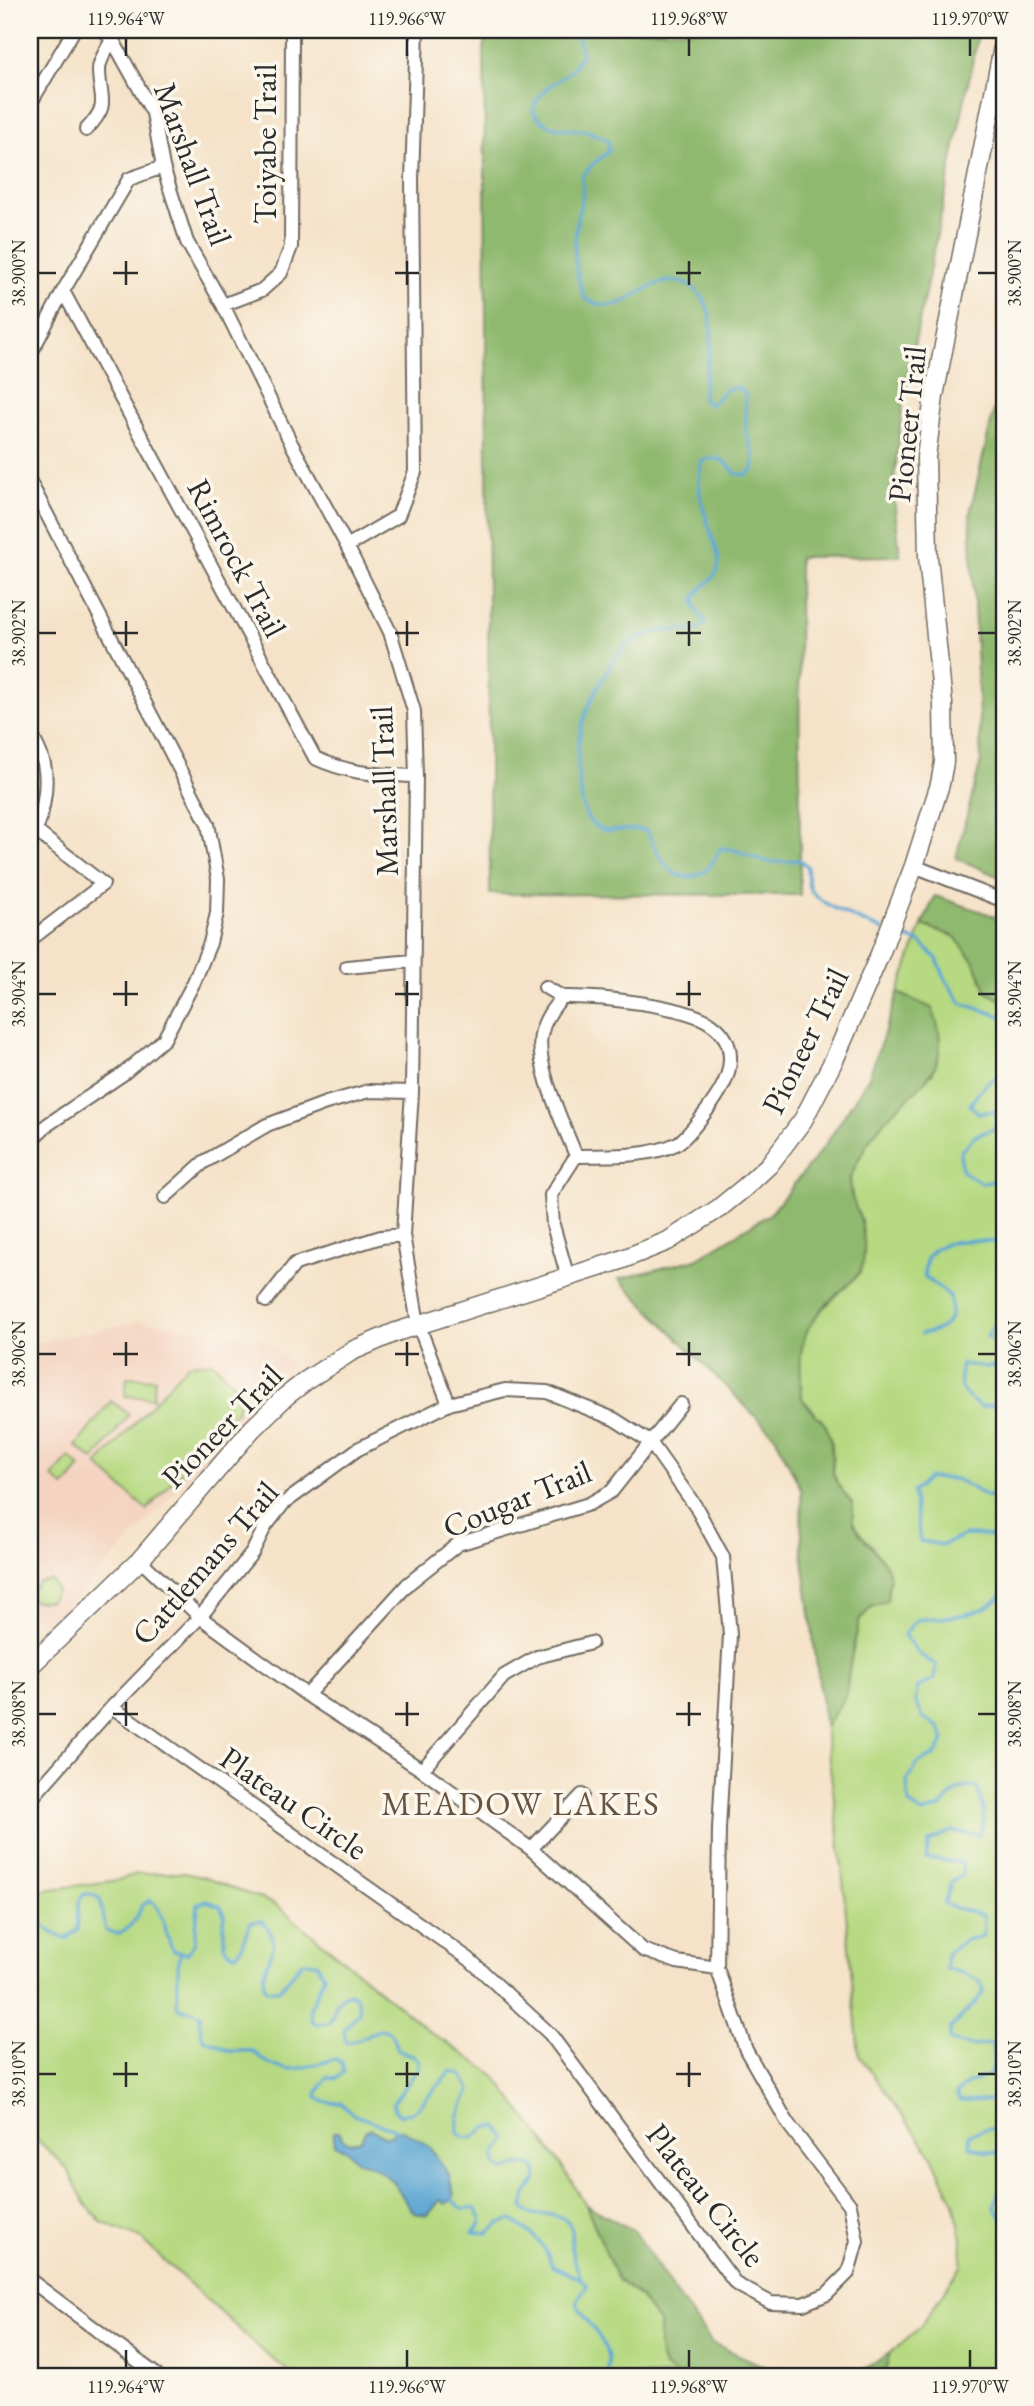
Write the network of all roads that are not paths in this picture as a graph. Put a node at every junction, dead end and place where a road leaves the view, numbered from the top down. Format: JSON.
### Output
{"nodes":[{"id":1,"x":74,"y":30,"type":"edge"},
{"id":2,"x":292,"y":30,"type":"edge"},
{"id":3,"x":418,"y":30,"type":"edge"},
{"id":4,"x":107,"y":34,"type":"edge"},
{"id":5,"x":1004,"y":42,"type":"edge"},
{"id":6,"x":30,"y":104,"type":"edge"},
{"id":7,"x":86,"y":130,"type":"dead end"},
{"id":8,"x":163,"y":167,"type":"junction"},
{"id":9,"x":63,"y":291,"type":"junction"},
{"id":10,"x":223,"y":304,"type":"junction"},
{"id":11,"x":30,"y":355,"type":"edge"},
{"id":12,"x":30,"y":482,"type":"edge"},
{"id":13,"x":347,"y":546,"type":"junction"},
{"id":14,"x":30,"y":733,"type":"edge"},
{"id":15,"x":416,"y":776,"type":"junction"},
{"id":16,"x":33,"y":836,"type":"edge"},
{"id":17,"x":914,"y":866,"type":"junction"},
{"id":18,"x":1004,"y":901,"type":"edge"},
{"id":19,"x":30,"y":940,"type":"edge"},
{"id":20,"x":413,"y":961,"type":"junction"},
{"id":21,"x":347,"y":967,"type":"dead end"},
{"id":22,"x":545,"y":987,"type":"dead end"},
{"id":23,"x":562,"y":998,"type":"junction"},
{"id":24,"x":412,"y":1092,"type":"junction"},
{"id":25,"x":30,"y":1141,"type":"edge"},
{"id":26,"x":576,"y":1156,"type":"junction"},
{"id":27,"x":165,"y":1197,"type":"dead end"},
{"id":28,"x":403,"y":1235,"type":"junction"},
{"id":29,"x":568,"y":1278,"type":"junction"},
{"id":30,"x":266,"y":1301,"type":"dead end"},
{"id":31,"x":418,"y":1324,"type":"junction"},
{"id":32,"x":449,"y":1404,"type":"junction"},
{"id":33,"x":681,"y":1404,"type":"dead end"},
{"id":34,"x":650,"y":1443,"type":"junction"},
{"id":35,"x":140,"y":1560,"type":"junction"},
{"id":36,"x":200,"y":1617,"type":"junction"},
{"id":37,"x":591,"y":1643,"type":"dead end"},
{"id":38,"x":30,"y":1667,"type":"edge"},
{"id":39,"x":307,"y":1695,"type":"junction"},
{"id":40,"x":112,"y":1707,"type":"junction"},
{"id":41,"x":422,"y":1770,"type":"junction"},
{"id":42,"x":582,"y":1795,"type":"dead end"},
{"id":43,"x":30,"y":1800,"type":"edge"},
{"id":44,"x":531,"y":1849,"type":"junction"},
{"id":45,"x":717,"y":1968,"type":"junction"},
{"id":46,"x":30,"y":2280,"type":"edge"},
{"id":47,"x":158,"y":2376,"type":"edge"}],
"edges":[{"from":1,"to":6,"type":"street"},
{"from":2,"to":10,"type":"street","name":"Toiyabe Trail"},
{"from":3,"to":13,"type":"street"},
{"from":4,"to":7,"type":"street"},
{"from":4,"to":8,"type":"street","name":"Marshall Trail"},
{"from":5,"to":17,"type":"main road","name":"Pioneer Trail"},
{"from":8,"to":9,"type":"street"},
{"from":8,"to":10,"type":"street","name":"Marshall Trail"},
{"from":9,"to":11,"type":"street"},
{"from":9,"to":15,"type":"street","name":"Rimrock Trail"},
{"from":10,"to":13,"type":"street","name":"Marshall Trail"},
{"from":12,"to":25,"type":"street"},
{"from":13,"to":15,"type":"street","name":"Marshall Trail"},
{"from":14,"to":16,"type":"street"},
{"from":15,"to":20,"type":"street","name":"Marshall Trail"},
{"from":16,"to":19,"type":"street"},
{"from":17,"to":18,"type":"street"},
{"from":17,"to":29,"type":"main road","name":"Pioneer Trail"},
{"from":20,"to":21,"type":"street"},
{"from":20,"to":24,"type":"street","name":"Marshall Trail"},
{"from":22,"to":23,"type":"street"},
{"from":23,"to":26,"type":"street"},
{"from":23,"to":26,"type":"street"},
{"from":24,"to":27,"type":"street"},
{"from":24,"to":28,"type":"street","name":"Marshall Trail"},
{"from":26,"to":29,"type":"street"},
{"from":28,"to":30,"type":"street"},
{"from":28,"to":31,"type":"street","name":"Marshall Trail"},
{"from":29,"to":31,"type":"main road","name":"Pioneer Trail"},
{"from":31,"to":32,"type":"street","name":"Marshall Trail"},
{"from":31,"to":35,"type":"main road","name":"Pioneer Trail"},
{"from":32,"to":34,"type":"street","name":"Cattlemans Trail"},
{"from":32,"to":36,"type":"street","name":"Cattlemans Trail"},
{"from":33,"to":34,"type":"street","name":"Cougar Trail"},
{"from":34,"to":39,"type":"street","name":"Cougar Trail"},
{"from":34,"to":45,"type":"street","name":"Plateau Circle"},
{"from":35,"to":36,"type":"street"},
{"from":35,"to":38,"type":"main road","name":"Pioneer Trail"},
{"from":36,"to":39,"type":"street"},
{"from":36,"to":40,"type":"street","name":"Cattlemans Trail"},
{"from":37,"to":41,"type":"street"},
{"from":39,"to":41,"type":"street"},
{"from":40,"to":43,"type":"street","name":"Cattlemans Trail"},
{"from":40,"to":45,"type":"street","name":"Plateau Circle"},
{"from":41,"to":44,"type":"street"},
{"from":42,"to":44,"type":"street"},
{"from":44,"to":45,"type":"street"},
{"from":46,"to":47,"type":"street"}]}
